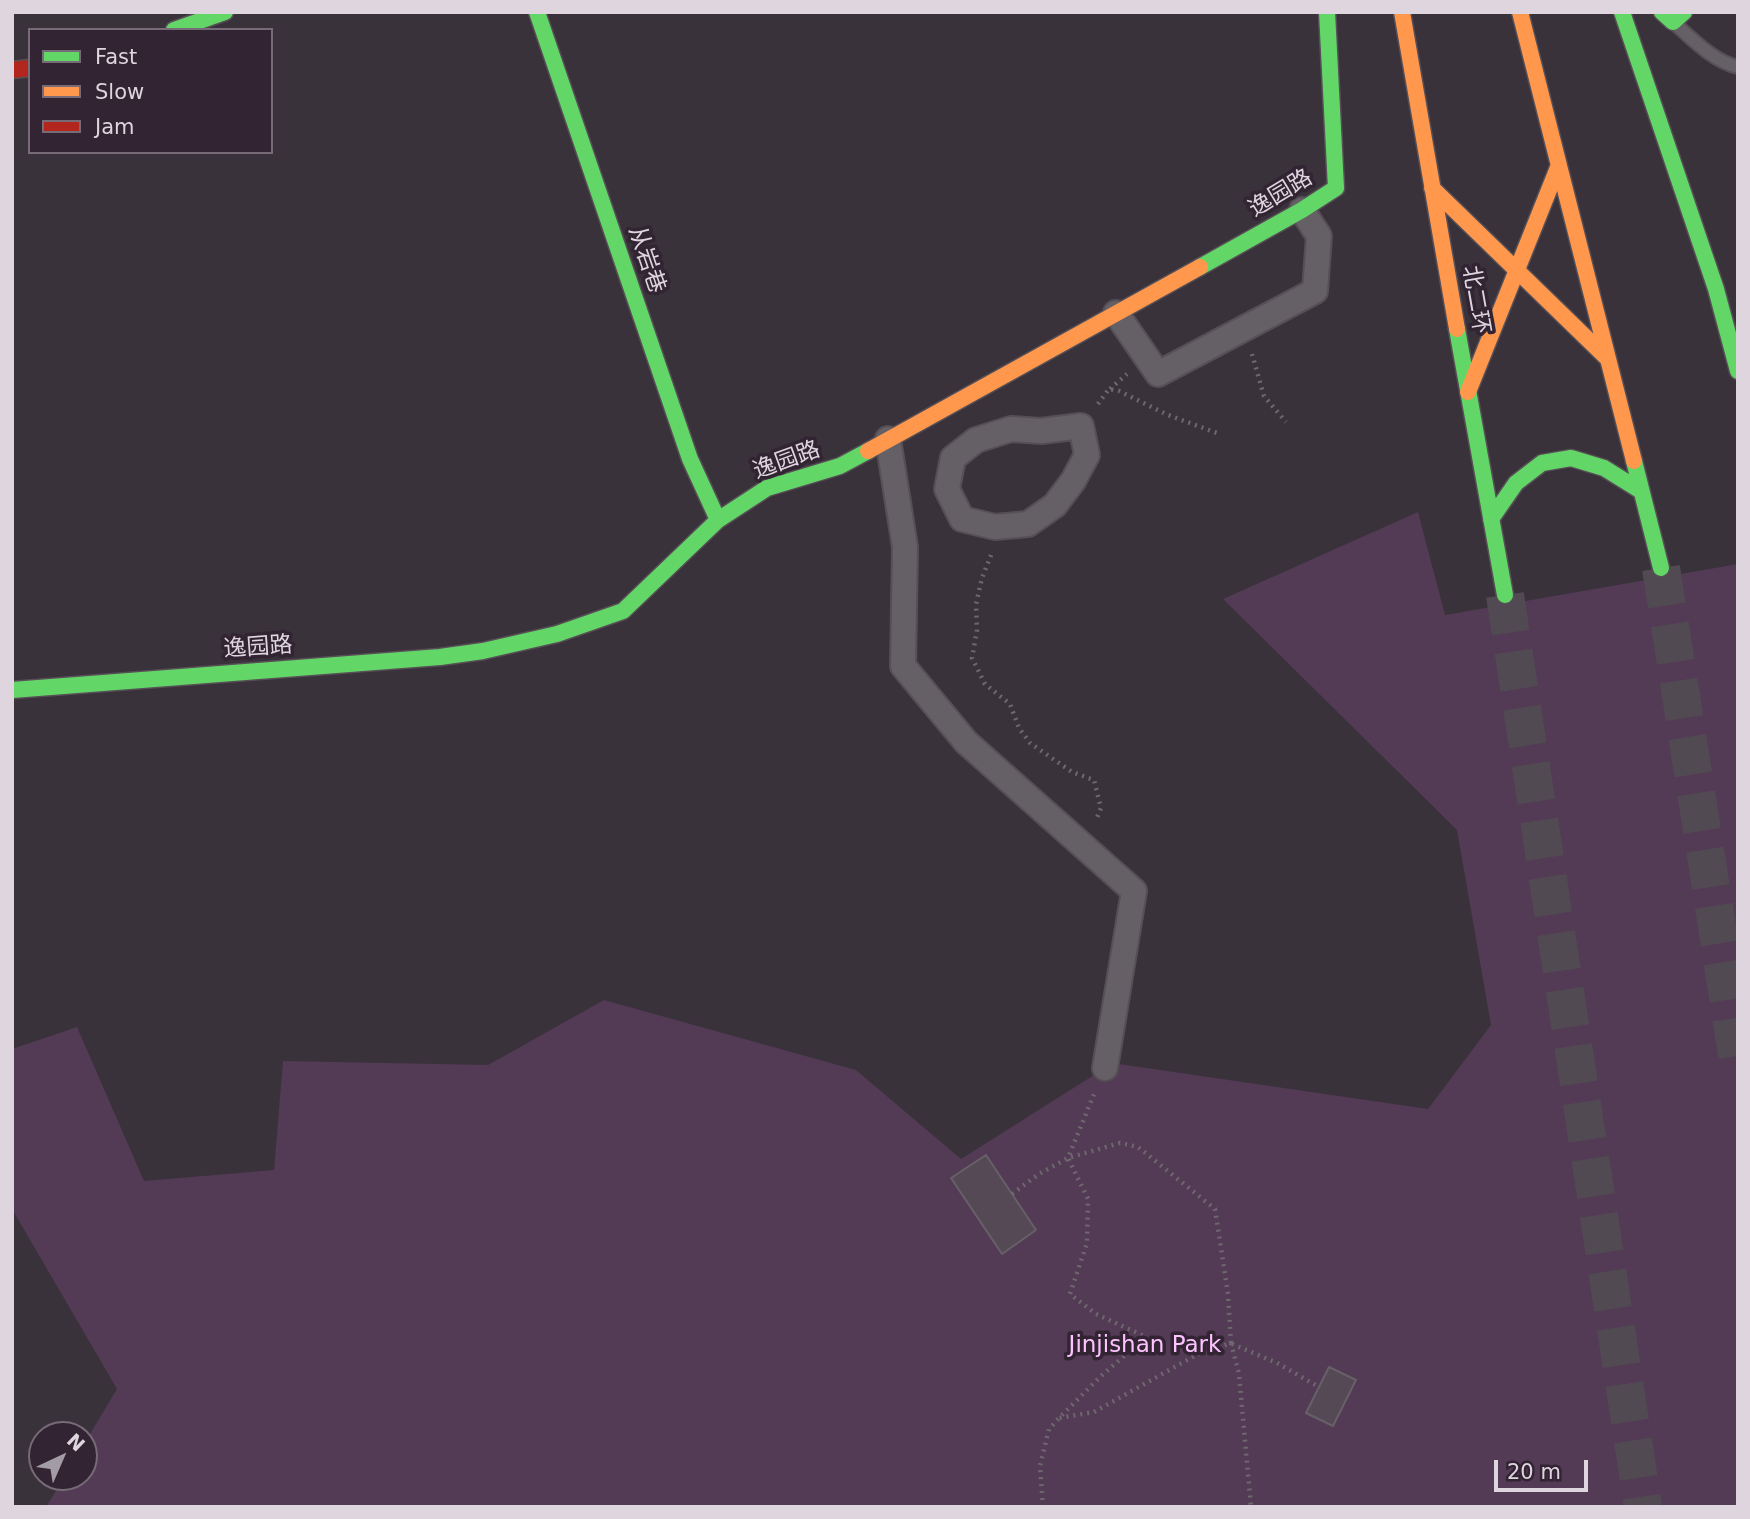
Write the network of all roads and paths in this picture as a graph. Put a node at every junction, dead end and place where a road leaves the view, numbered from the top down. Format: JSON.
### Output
{"nodes":[{"id":1,"x":225,"y":12,"type":"edge"},
{"id":2,"x":537,"y":12,"type":"edge"},
{"id":3,"x":1327,"y":12,"type":"edge"},
{"id":4,"x":1402,"y":12,"type":"edge"},
{"id":5,"x":1520,"y":12,"type":"edge"},
{"id":6,"x":1622,"y":12,"type":"edge"},
{"id":7,"x":1673,"y":16,"type":"edge"},
{"id":8,"x":180,"y":28,"type":"edge"},
{"id":9,"x":1738,"y":67,"type":"edge"},
{"id":10,"x":1559,"y":165,"type":"junction"},
{"id":11,"x":1432,"y":188,"type":"junction"},
{"id":12,"x":1301,"y":210,"type":"junction"},
{"id":13,"x":1517,"y":270,"type":"junction"},
{"id":14,"x":1116,"y":313,"type":"junction"},
{"id":15,"x":1242,"y":330,"type":"junction"},
{"id":16,"x":1608,"y":359,"type":"junction"},
{"id":17,"x":1738,"y":371,"type":"edge"},
{"id":18,"x":1468,"y":392,"type":"junction"},
{"id":19,"x":1286,"y":422,"type":"dead end"},
{"id":20,"x":1081,"y":426,"type":"junction"},
{"id":21,"x":1217,"y":433,"type":"dead end"},
{"id":22,"x":888,"y":439,"type":"junction"},
{"id":23,"x":1641,"y":491,"type":"junction"},
{"id":24,"x":1491,"y":519,"type":"junction"},
{"id":25,"x":718,"y":520,"type":"junction"},
{"id":26,"x":995,"y":527,"type":"junction"},
{"id":27,"x":1661,"y":568,"type":"tunnel mouth"},
{"id":28,"x":1505,"y":595,"type":"tunnel mouth"},
{"id":29,"x":12,"y":690,"type":"edge"},
{"id":30,"x":1082,"y":845,"type":"junction"},
{"id":31,"x":1105,"y":1069,"type":"joint"},
{"id":32,"x":1068,"y":1158,"type":"junction"},
{"id":33,"x":1012,"y":1194,"type":"dead end"},
{"id":34,"x":1231,"y":1343,"type":"junction"},
{"id":35,"x":1319,"y":1387,"type":"dead end"},
{"id":36,"x":1059,"y":1418,"type":"junction"},
{"id":37,"x":1043,"y":1507,"type":"edge"},
{"id":38,"x":1251,"y":1507,"type":"edge"}],
"edges":[{"from":1,"to":8,"type":"main road"},
{"from":2,"to":25,"type":"main road","name":"从岩巷"},
{"from":3,"to":12,"type":"main road","name":"逸园路"},
{"from":4,"to":11,"type":"main road","name":"北二环"},
{"from":5,"to":10,"type":"main road"},
{"from":6,"to":17,"type":"main road"},
{"from":7,"to":9,"type":"lane"},
{"from":10,"to":13,"type":"main road"},
{"from":10,"to":16,"type":"main road"},
{"from":11,"to":13,"type":"main road"},
{"from":11,"to":18,"type":"main road","name":"北二环"},
{"from":12,"to":14,"type":"main road","name":"逸园路"},
{"from":12,"to":15,"type":"street"},
{"from":13,"to":16,"type":"main road"},
{"from":13,"to":18,"type":"main road"},
{"from":14,"to":15,"type":"street"},
{"from":14,"to":22,"type":"main road","name":"逸园路"},
{"from":15,"to":19,"type":"path"},
{"from":16,"to":23,"type":"main road"},
{"from":18,"to":24,"type":"main road","name":"北二环"},
{"from":20,"to":21,"type":"path"},
{"from":20,"to":26,"type":"street"},
{"from":20,"to":26,"type":"street"},
{"from":22,"to":25,"type":"main road","name":"逸园路"},
{"from":22,"to":30,"type":"street"},
{"from":23,"to":24,"type":"main road"},
{"from":23,"to":27,"type":"main road"},
{"from":24,"to":28,"type":"main road","name":"北二环"},
{"from":25,"to":29,"type":"main road","name":"逸园路"},
{"from":26,"to":30,"type":"path"},
{"from":30,"to":31,"type":"street"},
{"from":31,"to":32,"type":"path"},
{"from":32,"to":33,"type":"path"},
{"from":32,"to":34,"type":"path"},
{"from":32,"to":36,"type":"path"},
{"from":34,"to":35,"type":"path"},
{"from":34,"to":36,"type":"path"},
{"from":34,"to":38,"type":"path"},
{"from":36,"to":37,"type":"path"}]}
